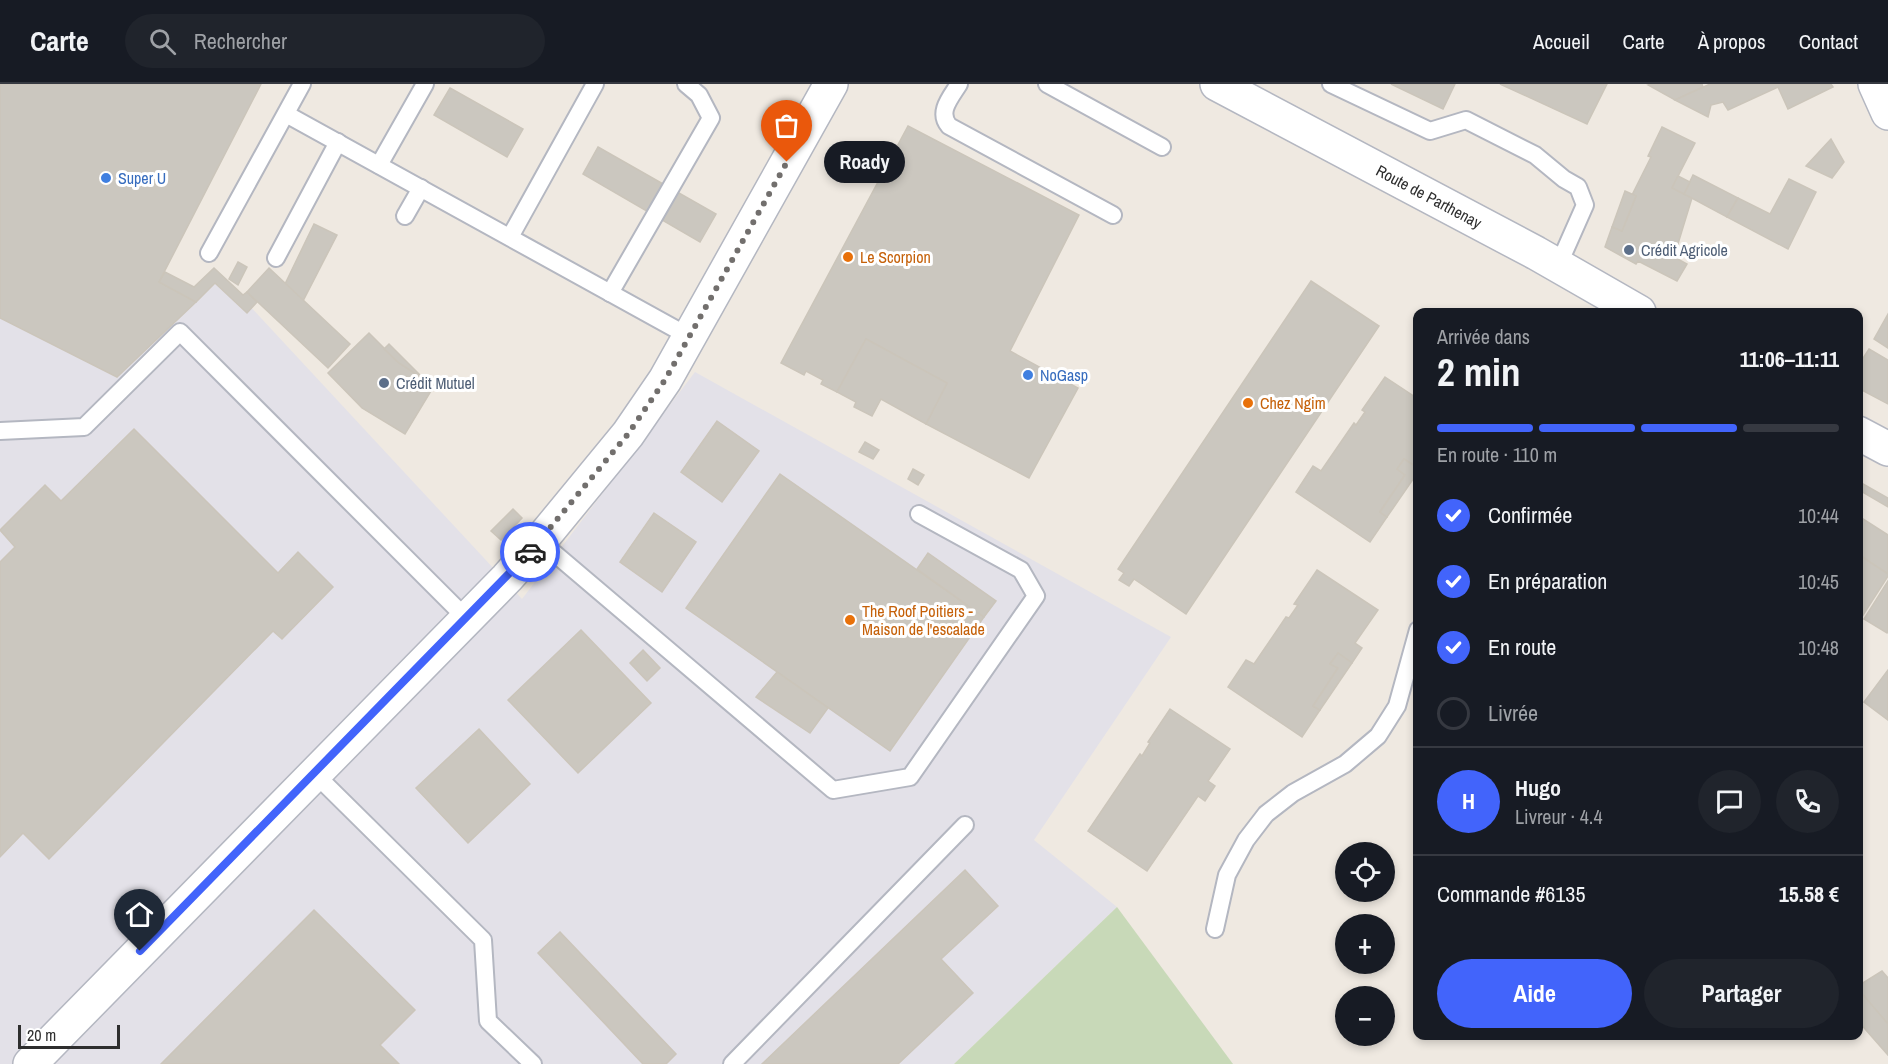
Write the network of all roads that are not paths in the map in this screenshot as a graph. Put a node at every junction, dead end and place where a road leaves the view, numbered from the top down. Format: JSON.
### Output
{"nodes":[{"id":1,"x":302,"y":84,"type":"edge"},
{"id":2,"x":425,"y":84,"type":"edge"},
{"id":3,"x":595,"y":84,"type":"edge"},
{"id":4,"x":686,"y":84,"type":"edge"},
{"id":5,"x":831,"y":84,"type":"edge"},
{"id":6,"x":959,"y":84,"type":"edge"},
{"id":7,"x":1047,"y":84,"type":"edge"},
{"id":8,"x":1217,"y":84,"type":"edge"},
{"id":9,"x":1330,"y":84,"type":"edge"},
{"id":10,"x":1875,"y":84,"type":"edge"},
{"id":11,"x":1888,"y":113,"type":"edge"},
{"id":12,"x":286,"y":114,"type":"junction"},
{"id":13,"x":338,"y":142,"type":"junction"},
{"id":14,"x":1162,"y":147,"type":"dead end"},
{"id":15,"x":379,"y":165,"type":"junction"},
{"id":16,"x":421,"y":188,"type":"junction"},
{"id":17,"x":1113,"y":215,"type":"dead end"},
{"id":18,"x":405,"y":216,"type":"dead end"},
{"id":19,"x":510,"y":237,"type":"junction"},
{"id":20,"x":209,"y":253,"type":"dead end"},
{"id":21,"x":276,"y":258,"type":"dead end"},
{"id":22,"x":1558,"y":267,"type":"junction"},
{"id":23,"x":610,"y":292,"type":"junction"},
{"id":24,"x":1632,"y":308,"type":"edge"},
{"id":25,"x":690,"y":337,"type":"junction"},
{"id":26,"x":0,"y":431,"type":"edge"},
{"id":27,"x":1863,"y":436,"type":"edge"},
{"id":28,"x":1888,"y":449,"type":"edge"},
{"id":29,"x":919,"y":514,"type":"dead end"},
{"id":30,"x":540,"y":542,"type":"junction"},
{"id":31,"x":467,"y":619,"type":"junction"},
{"id":32,"x":1413,"y":648,"type":"edge"},
{"id":33,"x":314,"y":773,"type":"junction"},
{"id":34,"x":965,"y":825,"type":"dead end"},
{"id":35,"x":1215,"y":929,"type":"dead end"},
{"id":36,"x":30,"y":1064,"type":"edge"},
{"id":37,"x":533,"y":1064,"type":"edge"},
{"id":38,"x":732,"y":1064,"type":"edge"}],
"edges":[{"from":1,"to":12,"type":"lane"},
{"from":2,"to":15,"type":"lane"},
{"from":3,"to":19,"type":"lane"},
{"from":4,"to":23,"type":"lane"},
{"from":5,"to":25,"type":"street"},
{"from":6,"to":17,"type":"lane"},
{"from":7,"to":14,"type":"lane"},
{"from":8,"to":22,"type":"street","name":"Route de Parthenay"},
{"from":9,"to":22,"type":"lane"},
{"from":10,"to":11,"type":"street"},
{"from":12,"to":13,"type":"lane"},
{"from":12,"to":20,"type":"lane"},
{"from":13,"to":15,"type":"lane"},
{"from":13,"to":21,"type":"lane"},
{"from":15,"to":16,"type":"lane"},
{"from":16,"to":18,"type":"lane"},
{"from":16,"to":19,"type":"lane"},
{"from":19,"to":23,"type":"lane"},
{"from":22,"to":24,"type":"street","name":"Route de Parthenay"},
{"from":23,"to":25,"type":"lane"},
{"from":25,"to":30,"type":"street"},
{"from":26,"to":31,"type":"lane"},
{"from":27,"to":28,"type":"street"},
{"from":29,"to":30,"type":"lane"},
{"from":30,"to":31,"type":"street"},
{"from":31,"to":33,"type":"street"},
{"from":32,"to":35,"type":"lane"},
{"from":33,"to":36,"type":"street"},
{"from":33,"to":37,"type":"lane"},
{"from":34,"to":38,"type":"lane"}]}
